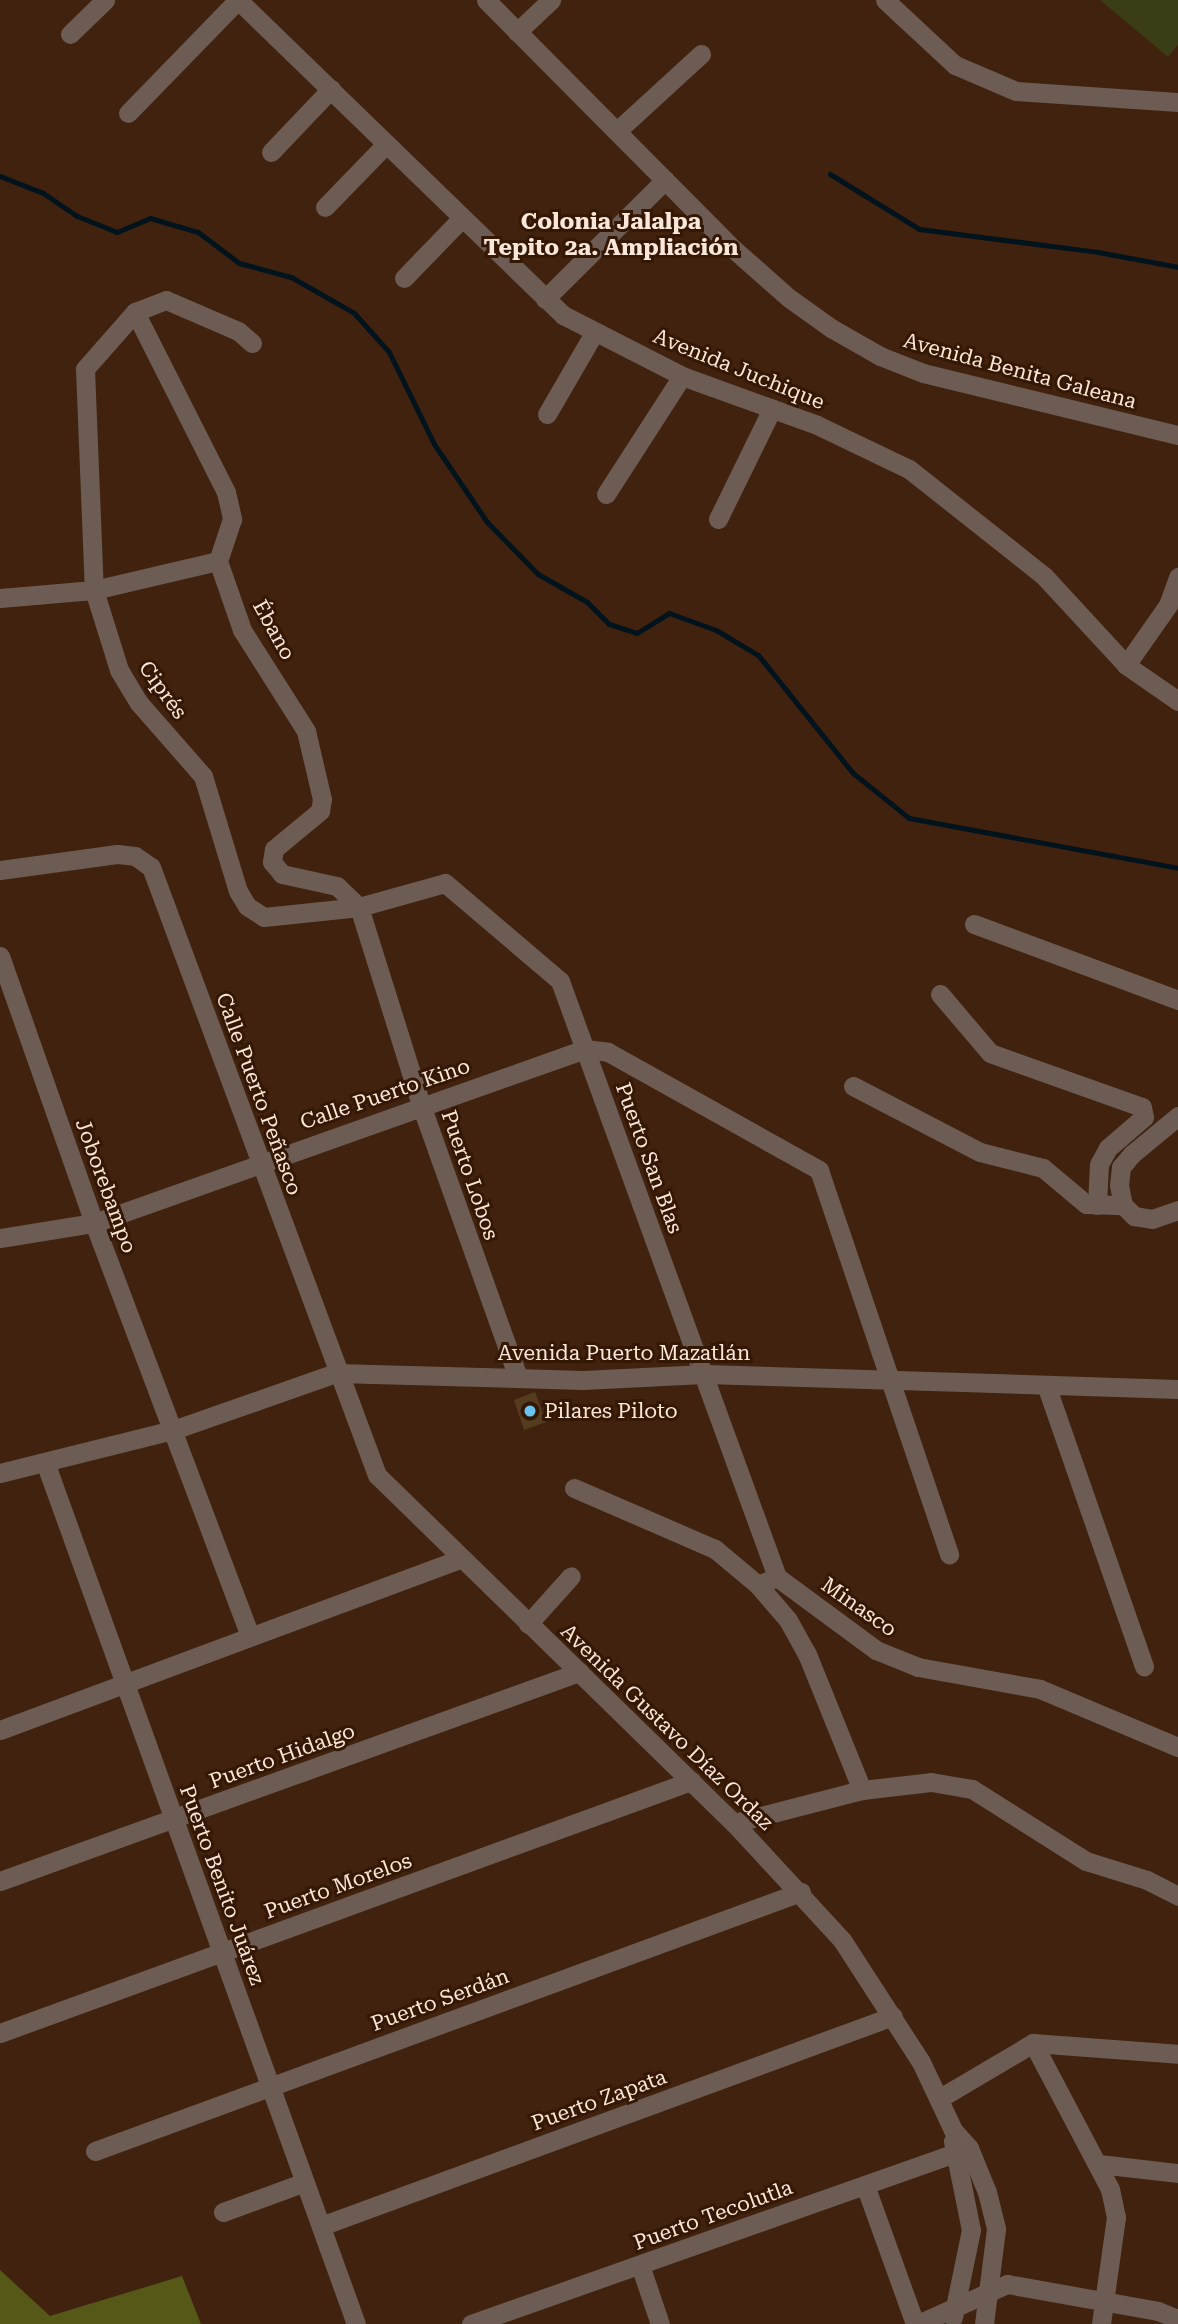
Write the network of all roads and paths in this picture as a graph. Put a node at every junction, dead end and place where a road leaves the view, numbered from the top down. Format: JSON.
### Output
{"nodes":[{"id":1,"x":105,"y":0,"type":"edge"},
{"id":2,"x":238,"y":0,"type":"edge"},
{"id":3,"x":486,"y":0,"type":"edge"},
{"id":4,"x":551,"y":0,"type":"edge"},
{"id":5,"x":885,"y":0,"type":"edge"},
{"id":6,"x":517,"y":32,"type":"junction"},
{"id":7,"x":70,"y":33,"type":"dead end"},
{"id":8,"x":701,"y":54,"type":"dead end"},
{"id":9,"x":331,"y":89,"type":"junction"},
{"id":10,"x":1178,"y":102,"type":"edge"},
{"id":11,"x":128,"y":113,"type":"dead end"},
{"id":12,"x":617,"y":131,"type":"junction"},
{"id":13,"x":386,"y":144,"type":"junction"},
{"id":14,"x":271,"y":152,"type":"dead end"},
{"id":15,"x":665,"y":180,"type":"junction"},
{"id":16,"x":325,"y":207,"type":"dead end"},
{"id":17,"x":462,"y":218,"type":"junction"},
{"id":18,"x":404,"y":278,"type":"dead end"},
{"id":19,"x":545,"y":299,"type":"junction"},
{"id":20,"x":135,"y":312,"type":"junction"},
{"id":21,"x":594,"y":333,"type":"junction"},
{"id":22,"x":252,"y":343,"type":"dead end"},
{"id":23,"x":682,"y":376,"type":"junction"},
{"id":24,"x":772,"y":409,"type":"junction"},
{"id":25,"x":547,"y":414,"type":"dead end"},
{"id":26,"x":1178,"y":435,"type":"edge"},
{"id":27,"x":606,"y":494,"type":"dead end"},
{"id":28,"x":718,"y":519,"type":"dead end"},
{"id":29,"x":218,"y":561,"type":"junction"},
{"id":30,"x":1178,"y":577,"type":"edge"},
{"id":31,"x":93,"y":590,"type":"junction"},
{"id":32,"x":0,"y":597,"type":"edge"},
{"id":33,"x":1126,"y":664,"type":"junction"},
{"id":34,"x":1178,"y":701,"type":"edge"},
{"id":35,"x":0,"y":870,"type":"edge"},
{"id":36,"x":359,"y":907,"type":"junction"},
{"id":37,"x":974,"y":924,"type":"dead end"},
{"id":38,"x":0,"y":956,"type":"edge"},
{"id":39,"x":940,"y":994,"type":"dead end"},
{"id":40,"x":1178,"y":1000,"type":"edge"},
{"id":41,"x":585,"y":1049,"type":"junction"},
{"id":42,"x":853,"y":1086,"type":"dead end"},
{"id":43,"x":421,"y":1105,"type":"junction"},
{"id":44,"x":1178,"y":1116,"type":"edge"},
{"id":45,"x":258,"y":1163,"type":"junction"},
{"id":46,"x":1097,"y":1205,"type":"junction"},
{"id":47,"x":1123,"y":1205,"type":"junction"},
{"id":48,"x":1178,"y":1210,"type":"edge"},
{"id":49,"x":94,"y":1223,"type":"junction"},
{"id":50,"x":0,"y":1238,"type":"edge"},
{"id":51,"x":336,"y":1373,"type":"junction"},
{"id":52,"x":704,"y":1374,"type":"junction"},
{"id":53,"x":517,"y":1377,"type":"junction"},
{"id":54,"x":891,"y":1378,"type":"junction"},
{"id":55,"x":1046,"y":1385,"type":"junction"},
{"id":56,"x":1178,"y":1389,"type":"edge"},
{"id":57,"x":173,"y":1430,"type":"junction"},
{"id":58,"x":45,"y":1462,"type":"junction"},
{"id":59,"x":0,"y":1472,"type":"edge"},
{"id":60,"x":574,"y":1488,"type":"dead end"},
{"id":61,"x":949,"y":1555,"type":"dead end"},
{"id":62,"x":460,"y":1559,"type":"junction"},
{"id":63,"x":571,"y":1576,"type":"dead end"},
{"id":64,"x":777,"y":1577,"type":"junction"},
{"id":65,"x":758,"y":1585,"type":"junction"},
{"id":66,"x":528,"y":1624,"type":"junction"},
{"id":67,"x":250,"y":1636,"type":"junction"},
{"id":68,"x":1144,"y":1665,"type":"dead end"},
{"id":69,"x":579,"y":1672,"type":"junction"},
{"id":70,"x":126,"y":1686,"type":"junction"},
{"id":71,"x":0,"y":1730,"type":"edge"},
{"id":72,"x":1178,"y":1747,"type":"edge"},
{"id":73,"x":691,"y":1781,"type":"junction"},
{"id":74,"x":862,"y":1790,"type":"junction"},
{"id":75,"x":174,"y":1819,"type":"junction"},
{"id":76,"x":734,"y":1823,"type":"junction"},
{"id":77,"x":0,"y":1881,"type":"edge"},
{"id":78,"x":800,"y":1892,"type":"junction"},
{"id":79,"x":1178,"y":1896,"type":"edge"},
{"id":80,"x":222,"y":1953,"type":"junction"},
{"id":81,"x":893,"y":2016,"type":"junction"},
{"id":82,"x":0,"y":2033,"type":"edge"},
{"id":83,"x":1033,"y":2043,"type":"junction"},
{"id":84,"x":1178,"y":2054,"type":"edge"},
{"id":85,"x":270,"y":2086,"type":"junction"},
{"id":86,"x":940,"y":2098,"type":"junction"},
{"id":87,"x":962,"y":2150,"type":"junction"},
{"id":88,"x":95,"y":2151,"type":"dead end"},
{"id":89,"x":1099,"y":2164,"type":"junction"},
{"id":90,"x":1178,"y":2173,"type":"edge"},
{"id":91,"x":305,"y":2182,"type":"junction"},
{"id":92,"x":865,"y":2185,"type":"junction"},
{"id":93,"x":223,"y":2212,"type":"dead end"},
{"id":94,"x":321,"y":2226,"type":"junction"},
{"id":95,"x":640,"y":2265,"type":"junction"},
{"id":96,"x":989,"y":2288,"type":"junction"},
{"id":97,"x":1105,"y":2300,"type":"junction"},
{"id":98,"x":953,"y":2318,"type":"edge"},
{"id":99,"x":1178,"y":2319,"type":"edge"},
{"id":100,"x":356,"y":2324,"type":"edge"},
{"id":101,"x":471,"y":2324,"type":"edge"},
{"id":102,"x":660,"y":2324,"type":"edge"},
{"id":103,"x":917,"y":2324,"type":"edge"},
{"id":104,"x":984,"y":2324,"type":"edge"},
{"id":105,"x":1101,"y":2324,"type":"edge"}],
"edges":[{"from":1,"to":7,"type":"street"},
{"from":2,"to":9,"type":"street","name":"Avenida Juchique"},
{"from":2,"to":11,"type":"street"},
{"from":3,"to":6,"type":"street","name":"Avenida Benita Galeana"},
{"from":4,"to":6,"type":"street"},
{"from":5,"to":10,"type":"street"},
{"from":6,"to":12,"type":"street","name":"Avenida Benita Galeana"},
{"from":8,"to":12,"type":"street"},
{"from":9,"to":13,"type":"street","name":"Avenida Juchique"},
{"from":9,"to":14,"type":"street"},
{"from":12,"to":15,"type":"street","name":"Avenida Benita Galeana"},
{"from":13,"to":16,"type":"street"},
{"from":13,"to":17,"type":"street","name":"Avenida Juchique"},
{"from":15,"to":19,"type":"street"},
{"from":15,"to":26,"type":"street","name":"Avenida Benita Galeana"},
{"from":17,"to":18,"type":"street"},
{"from":17,"to":19,"type":"street","name":"Avenida Juchique"},
{"from":19,"to":21,"type":"street","name":"Avenida Juchique"},
{"from":20,"to":22,"type":"street"},
{"from":20,"to":29,"type":"street"},
{"from":20,"to":31,"type":"street","name":"Ciprés"},
{"from":21,"to":23,"type":"street","name":"Avenida Juchique"},
{"from":21,"to":25,"type":"street"},
{"from":23,"to":24,"type":"street","name":"Avenida Juchique"},
{"from":23,"to":27,"type":"street"},
{"from":24,"to":28,"type":"street"},
{"from":24,"to":33,"type":"street","name":"Avenida Juchique"},
{"from":29,"to":31,"type":"street"},
{"from":29,"to":36,"type":"street","name":"Ébano"},
{"from":30,"to":33,"type":"street"},
{"from":31,"to":32,"type":"street"},
{"from":31,"to":36,"type":"street","name":"Ciprés"},
{"from":33,"to":34,"type":"street","name":"Avenida Juchique"},
{"from":35,"to":45,"type":"street","name":"Calle Puerto Peñasco"},
{"from":36,"to":41,"type":"street","name":"Puerto San Blas"},
{"from":36,"to":43,"type":"street","name":"Puerto Lobos"},
{"from":37,"to":40,"type":"street"},
{"from":38,"to":49,"type":"street","name":"Joborebampo"},
{"from":39,"to":46,"type":"street"},
{"from":41,"to":43,"type":"street","name":"Calle Puerto Kino"},
{"from":41,"to":52,"type":"street","name":"Puerto San Blas"},
{"from":41,"to":54,"type":"street"},
{"from":42,"to":46,"type":"street"},
{"from":43,"to":45,"type":"street","name":"Calle Puerto Kino"},
{"from":43,"to":53,"type":"street","name":"Puerto Lobos"},
{"from":44,"to":47,"type":"street"},
{"from":45,"to":49,"type":"street","name":"Calle Puerto Kino"},
{"from":45,"to":51,"type":"street","name":"Calle Puerto Peñasco"},
{"from":46,"to":47,"type":"street"},
{"from":47,"to":48,"type":"street"},
{"from":49,"to":50,"type":"street","name":"Calle Puerto Kino"},
{"from":49,"to":57,"type":"street","name":"Joborebampo"},
{"from":51,"to":53,"type":"street","name":"Avenida Puerto Mazatlán"},
{"from":51,"to":57,"type":"street","name":"Avenida Puerto Mazatlán"},
{"from":51,"to":62,"type":"street","name":"Avenida Gustavo Díaz Ordaz"},
{"from":52,"to":53,"type":"street","name":"Avenida Puerto Mazatlán"},
{"from":52,"to":54,"type":"street","name":"Avenida Puerto Mazatlán"},
{"from":52,"to":64,"type":"street","name":"Puerto San Blas"},
{"from":54,"to":55,"type":"street","name":"Avenida Puerto Mazatlán"},
{"from":54,"to":61,"type":"street"},
{"from":55,"to":56,"type":"street","name":"Avenida Puerto Mazatlán"},
{"from":55,"to":68,"type":"street"},
{"from":57,"to":58,"type":"street","name":"Avenida Puerto Mazatlán"},
{"from":57,"to":67,"type":"street","name":"Joborebampo"},
{"from":58,"to":59,"type":"street","name":"Avenida Puerto Mazatlán"},
{"from":58,"to":70,"type":"street","name":"Puerto Benito Juárez"},
{"from":60,"to":65,"type":"street"},
{"from":62,"to":66,"type":"street","name":"Avenida Gustavo Díaz Ordaz"},
{"from":62,"to":67,"type":"street"},
{"from":63,"to":66,"type":"street"},
{"from":64,"to":65,"type":"street"},
{"from":64,"to":72,"type":"street","name":"Minasco"},
{"from":65,"to":74,"type":"street"},
{"from":66,"to":69,"type":"street","name":"Avenida Gustavo Díaz Ordaz"},
{"from":67,"to":70,"type":"street"},
{"from":69,"to":73,"type":"street","name":"Avenida Gustavo Díaz Ordaz"},
{"from":69,"to":75,"type":"street","name":"Puerto Hidalgo"},
{"from":70,"to":71,"type":"street"},
{"from":70,"to":75,"type":"street","name":"Puerto Benito Juárez"},
{"from":73,"to":76,"type":"street","name":"Avenida Gustavo Díaz Ordaz"},
{"from":73,"to":80,"type":"street","name":"Puerto Morelos"},
{"from":74,"to":76,"type":"street"},
{"from":74,"to":79,"type":"street"},
{"from":75,"to":77,"type":"street","name":"Puerto Hidalgo"},
{"from":75,"to":80,"type":"street","name":"Puerto Benito Juárez"},
{"from":76,"to":78,"type":"street","name":"Avenida Gustavo Díaz Ordaz"},
{"from":78,"to":81,"type":"street","name":"Avenida Gustavo Díaz Ordaz"},
{"from":78,"to":85,"type":"street","name":"Puerto Serdán"},
{"from":80,"to":82,"type":"street","name":"Puerto Morelos"},
{"from":80,"to":85,"type":"street","name":"Puerto Benito Juárez"},
{"from":81,"to":86,"type":"street","name":"Avenida Gustavo Díaz Ordaz"},
{"from":81,"to":94,"type":"street","name":"Puerto Zapata"},
{"from":83,"to":84,"type":"street"},
{"from":83,"to":86,"type":"street"},
{"from":83,"to":89,"type":"street"},
{"from":85,"to":88,"type":"street","name":"Puerto Serdán"},
{"from":85,"to":91,"type":"street","name":"Puerto Benito Juárez"},
{"from":86,"to":87,"type":"street","name":"Avenida Gustavo Díaz Ordaz"},
{"from":87,"to":92,"type":"street","name":"Puerto Tecolutla"},
{"from":87,"to":96,"type":"street","name":"Avenida Gustavo Díaz Ordaz"},
{"from":87,"to":98,"type":"street","name":"Avenida Gustavo Díaz Ordaz"},
{"from":89,"to":90,"type":"street"},
{"from":89,"to":97,"type":"street"},
{"from":91,"to":93,"type":"street"},
{"from":91,"to":94,"type":"street","name":"Puerto Benito Juárez"},
{"from":92,"to":95,"type":"street","name":"Puerto Tecolutla"},
{"from":92,"to":103,"type":"street"},
{"from":94,"to":100,"type":"street","name":"Puerto Benito Juárez"},
{"from":95,"to":101,"type":"street","name":"Puerto Tecolutla"},
{"from":95,"to":102,"type":"street"},
{"from":96,"to":97,"type":"street"},
{"from":96,"to":98,"type":"street"},
{"from":96,"to":104,"type":"street","name":"Avenida Gustavo Díaz Ordaz"},
{"from":97,"to":99,"type":"street"},
{"from":97,"to":105,"type":"street"},
{"from":98,"to":103,"type":"street"}]}
